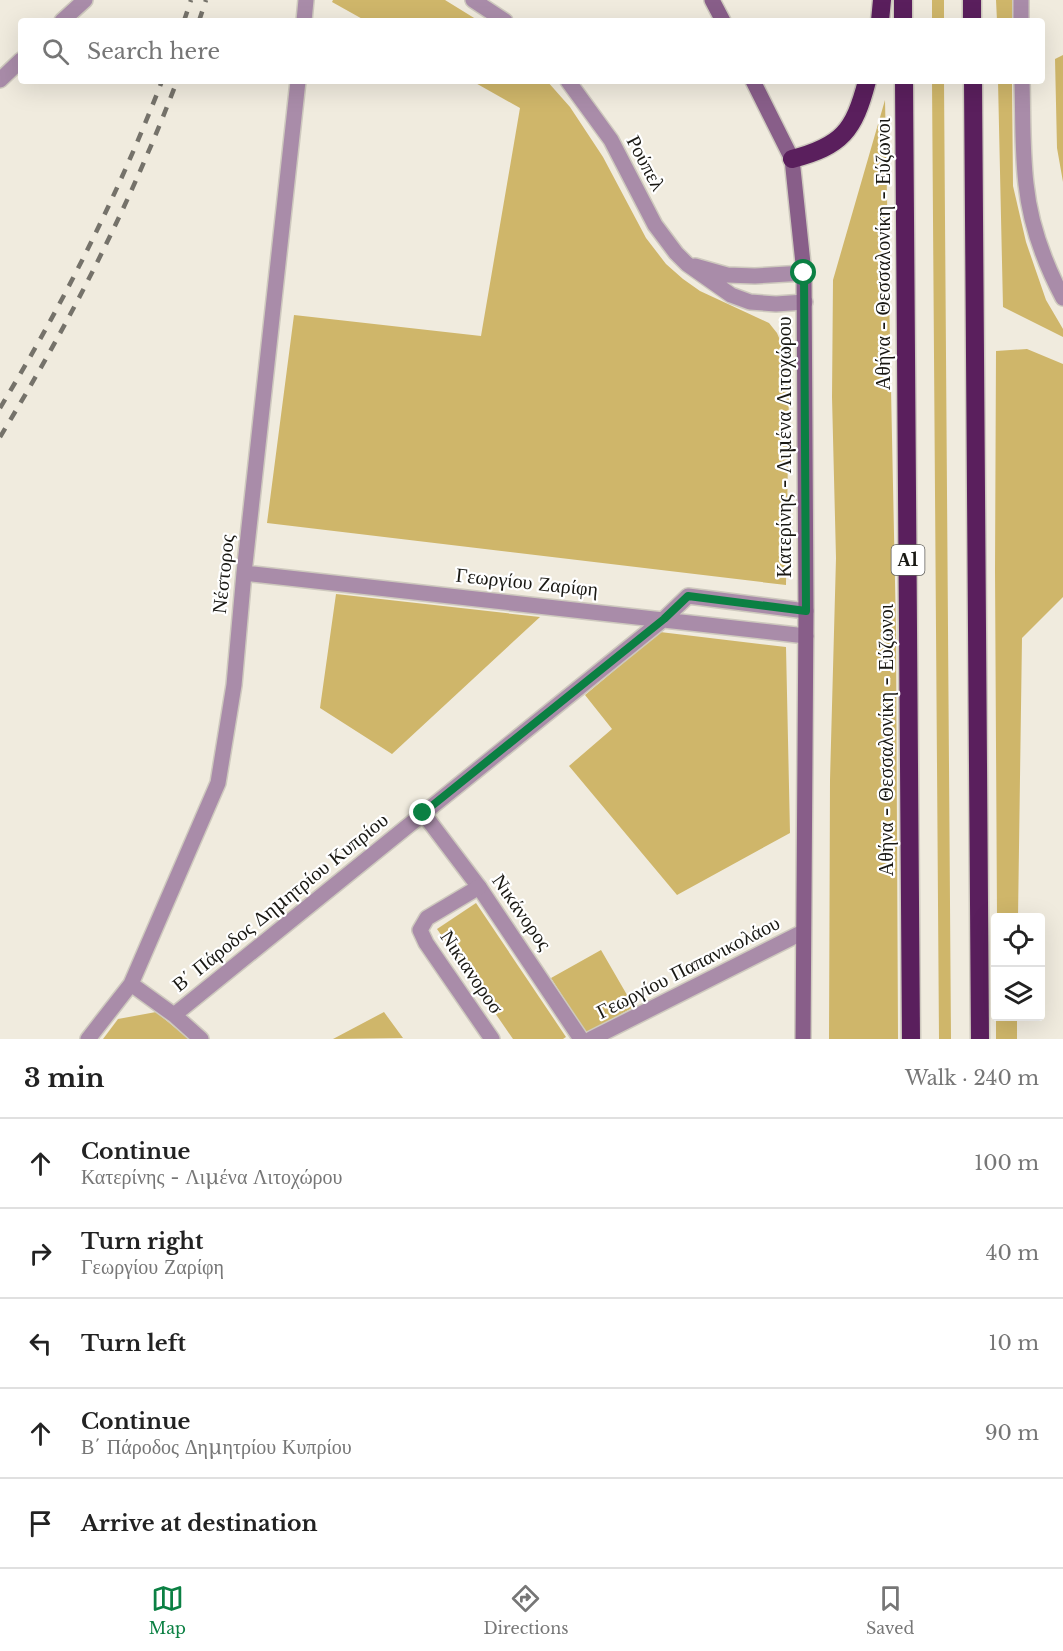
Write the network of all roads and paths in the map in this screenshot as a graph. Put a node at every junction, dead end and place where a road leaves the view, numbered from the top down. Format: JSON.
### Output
{"nodes":[{"id":1,"x":85,"y":0,"type":"edge"},
{"id":2,"x":306,"y":0,"type":"edge"},
{"id":3,"x":473,"y":0,"type":"edge"},
{"id":4,"x":712,"y":0,"type":"edge"},
{"id":5,"x":882,"y":0,"type":"edge"},
{"id":6,"x":903,"y":0,"type":"edge"},
{"id":7,"x":972,"y":0,"type":"edge"},
{"id":8,"x":1021,"y":0,"type":"edge"},
{"id":9,"x":65,"y":18,"type":"edge"},
{"id":10,"x":304,"y":18,"type":"edge"},
{"id":11,"x":500,"y":18,"type":"edge"},
{"id":12,"x":721,"y":18,"type":"edge"},
{"id":13,"x":880,"y":18,"type":"edge"},
{"id":14,"x":903,"y":18,"type":"edge"},
{"id":15,"x":972,"y":18,"type":"edge"},
{"id":16,"x":1022,"y":18,"type":"edge"},
{"id":17,"x":18,"y":63,"type":"edge"},
{"id":18,"x":0,"y":80,"type":"edge"},
{"id":19,"x":297,"y":84,"type":"edge"},
{"id":20,"x":570,"y":84,"type":"edge"},
{"id":21,"x":754,"y":84,"type":"edge"},
{"id":22,"x":866,"y":84,"type":"edge"},
{"id":23,"x":904,"y":84,"type":"edge"},
{"id":24,"x":973,"y":84,"type":"edge"},
{"id":25,"x":1022,"y":84,"type":"edge"},
{"id":26,"x":792,"y":159,"type":"junction"},
{"id":27,"x":687,"y":264,"type":"junction"},
{"id":28,"x":804,"y":273,"type":"junction"},
{"id":29,"x":1063,"y":298,"type":"edge"},
{"id":30,"x":805,"y":302,"type":"junction"},
{"id":31,"x":244,"y":573,"type":"junction"},
{"id":32,"x":806,"y":611,"type":"junction"},
{"id":33,"x":664,"y":619,"type":"junction"},
{"id":34,"x":806,"y":636,"type":"junction"},
{"id":35,"x":423,"y":813,"type":"junction"},
{"id":36,"x":479,"y":887,"type":"junction"},
{"id":37,"x":803,"y":932,"type":"junction"},
{"id":38,"x":131,"y":984,"type":"junction"},
{"id":39,"x":174,"y":1015,"type":"junction"},
{"id":40,"x":88,"y":1039,"type":"edge"},
{"id":41,"x":201,"y":1039,"type":"edge"},
{"id":42,"x":492,"y":1039,"type":"edge"},
{"id":43,"x":581,"y":1039,"type":"edge"},
{"id":44,"x":591,"y":1039,"type":"edge"},
{"id":45,"x":803,"y":1039,"type":"edge"},
{"id":46,"x":911,"y":1039,"type":"edge"},
{"id":47,"x":980,"y":1039,"type":"edge"}],
"edges":[{"from":1,"to":9,"type":"street"},
{"from":2,"to":10,"type":"street"},
{"from":3,"to":11,"type":"street"},
{"from":4,"to":12,"type":"main road"},
{"from":5,"to":13,"type":"highway"},
{"from":6,"to":14,"type":"highway"},
{"from":7,"to":15,"type":"highway"},
{"from":8,"to":16,"type":"street"},
{"from":17,"to":18,"type":"street"},
{"from":19,"to":31,"type":"street","name":"Νέστορος"},
{"from":20,"to":27,"type":"street","name":"Ρούπελ"},
{"from":21,"to":26,"type":"main road","name":"Κατερίνης - Λιμένα Λιτοχώρου"},
{"from":22,"to":26,"type":"highway"},
{"from":23,"to":46,"type":"highway","name":"Αθήνα - Θεσσαλονίκη - Εύζωνοι","number":"Α1"},
{"from":24,"to":47,"type":"highway"},
{"from":25,"to":29,"type":"street"},
{"from":26,"to":28,"type":"main road","name":"Κατερίνης - Λιμένα Λιτοχώρου"},
{"from":27,"to":28,"type":"street"},
{"from":27,"to":30,"type":"street","name":"Ρούπελ"},
{"from":28,"to":30,"type":"main road","name":"Κατερίνης - Λιμένα Λιτοχώρου"},
{"from":30,"to":32,"type":"main road","name":"Κατερίνης - Λιμένα Λιτοχώρου"},
{"from":31,"to":33,"type":"street","name":"Γεωργίου Ζαρίφη"},
{"from":31,"to":38,"type":"street","name":"Νέστορος"},
{"from":32,"to":33,"type":"street","name":"Β΄ Πάροδος Δημητρίου Κυπρίου"},
{"from":32,"to":34,"type":"main road","name":"Κατερίνης - Λιμένα Λιτοχώρου"},
{"from":33,"to":34,"type":"street","name":"Γεωργίου Ζαρίφη"},
{"from":33,"to":35,"type":"street","name":"Β΄ Πάροδος Δημητρίου Κυπρίου"},
{"from":34,"to":37,"type":"main road","name":"Κατερίνης - Λιμένα Λιτοχώρου"},
{"from":35,"to":36,"type":"street","name":"Νικάνορος"},
{"from":35,"to":39,"type":"street","name":"Β΄ Πάροδος Δημητρίου Κυπρίου"},
{"from":36,"to":42,"type":"street","name":"Νικιανοροσ"},
{"from":36,"to":43,"type":"street","name":"Νικάνορος"},
{"from":37,"to":44,"type":"street","name":"Γεωργίου Παπανικολάου"},
{"from":37,"to":45,"type":"main road","name":"Κατερίνης - Λιμένα Λιτοχώρου"},
{"from":38,"to":39,"type":"street"},
{"from":38,"to":40,"type":"street","name":"Νέστορος"},
{"from":39,"to":41,"type":"street"}]}
